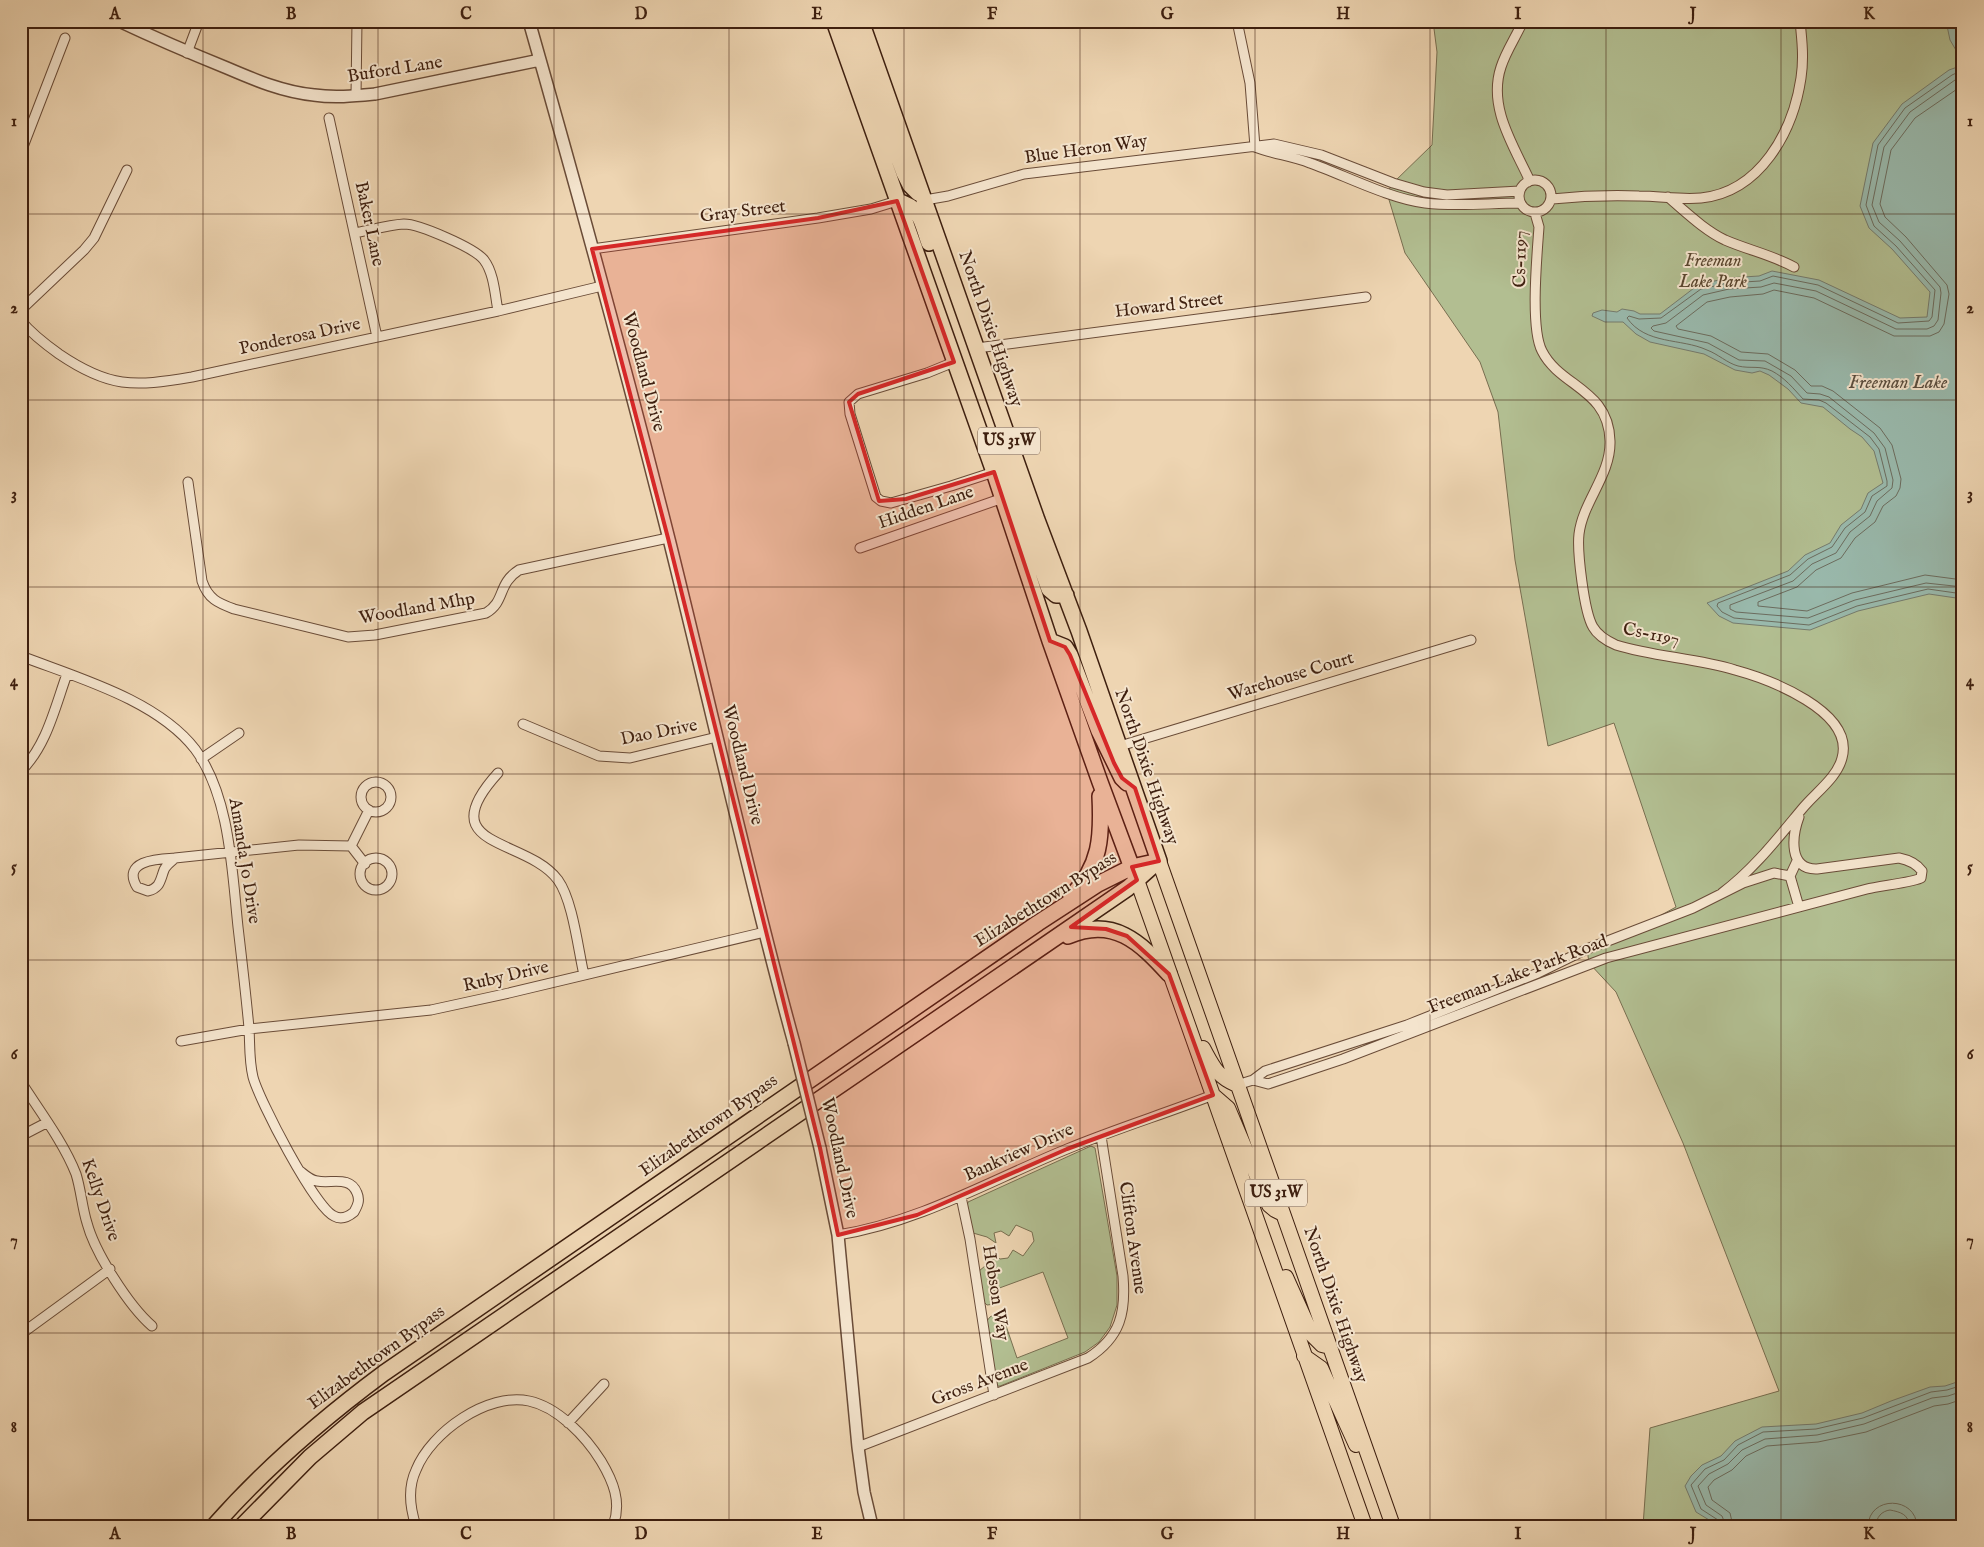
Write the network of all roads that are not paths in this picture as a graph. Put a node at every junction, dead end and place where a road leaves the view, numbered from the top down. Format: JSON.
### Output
{"nodes":[{"id":1,"x":119,"y":21,"type":"edge"},
{"id":2,"x":199,"y":21,"type":"edge"},
{"id":3,"x":357,"y":21,"type":"edge"},
{"id":4,"x":529,"y":21,"type":"edge"},
{"id":5,"x":834,"y":21,"type":"edge"},
{"id":6,"x":848,"y":21,"type":"edge"},
{"id":7,"x":861,"y":21,"type":"edge"},
{"id":8,"x":1237,"y":21,"type":"edge"},
{"id":9,"x":1523,"y":21,"type":"edge"},
{"id":10,"x":1800,"y":21,"type":"edge"},
{"id":11,"x":65,"y":38,"type":"dead end"},
{"id":12,"x":187,"y":52,"type":"junction"},
{"id":13,"x":540,"y":60,"type":"junction"},
{"id":14,"x":356,"y":96,"type":"junction"},
{"id":15,"x":329,"y":118,"type":"dead end"},
{"id":16,"x":1255,"y":147,"type":"junction"},
{"id":17,"x":21,"y":152,"type":"edge"},
{"id":18,"x":127,"y":170,"type":"dead end"},
{"id":19,"x":1528,"y":182,"type":"junction"},
{"id":20,"x":1520,"y":191,"type":"junction"},
{"id":21,"x":1668,"y":197,"type":"junction"},
{"id":22,"x":1552,"y":199,"type":"junction"},
{"id":23,"x":925,"y":200,"type":"junction"},
{"id":24,"x":897,"y":201,"type":"junction"},
{"id":25,"x":1520,"y":203,"type":"junction"},
{"id":26,"x":1535,"y":213,"type":"junction"},
{"id":27,"x":355,"y":232,"type":"junction"},
{"id":28,"x":592,"y":249,"type":"junction"},
{"id":29,"x":1794,"y":267,"type":"dead end"},
{"id":30,"x":602,"y":286,"type":"junction"},
{"id":31,"x":1366,"y":297,"type":"dead end"},
{"id":32,"x":498,"y":311,"type":"junction"},
{"id":33,"x":21,"y":312,"type":"edge"},
{"id":34,"x":21,"y":321,"type":"edge"},
{"id":35,"x":377,"y":337,"type":"junction"},
{"id":36,"x":977,"y":348,"type":"junction"},
{"id":37,"x":954,"y":362,"type":"junction"},
{"id":38,"x":980,"y":431,"type":"junction"},
{"id":39,"x":994,"y":472,"type":"junction"},
{"id":40,"x":188,"y":482,"type":"dead end"},
{"id":41,"x":1024,"y":484,"type":"junction"},
{"id":42,"x":1003,"y":498,"type":"junction"},
{"id":43,"x":668,"y":538,"type":"junction"},
{"id":44,"x":860,"y":548,"type":"dead end"},
{"id":45,"x":1066,"y":595,"type":"junction"},
{"id":46,"x":1471,"y":640,"type":"dead end"},
{"id":47,"x":1050,"y":641,"type":"junction"},
{"id":48,"x":21,"y":656,"type":"edge"},
{"id":49,"x":67,"y":674,"type":"junction"},
{"id":50,"x":523,"y":724,"type":"dead end"},
{"id":51,"x":239,"y":733,"type":"dead end"},
{"id":52,"x":717,"y":737,"type":"junction"},
{"id":53,"x":1120,"y":746,"type":"junction"},
{"id":54,"x":201,"y":759,"type":"junction"},
{"id":55,"x":21,"y":771,"type":"edge"},
{"id":56,"x":498,"y":773,"type":"dead end"},
{"id":57,"x":1100,"y":782,"type":"junction"},
{"id":58,"x":1135,"y":788,"type":"junction"},
{"id":59,"x":1802,"y":808,"type":"junction"},
{"id":60,"x":368,"y":810,"type":"dead end"},
{"id":61,"x":351,"y":846,"type":"junction"},
{"id":62,"x":229,"y":851,"type":"junction"},
{"id":63,"x":175,"y":858,"type":"junction"},
{"id":64,"x":1159,"y":861,"type":"junction"},
{"id":65,"x":1797,"y":861,"type":"junction"},
{"id":66,"x":365,"y":864,"type":"dead end"},
{"id":67,"x":1134,"y":874,"type":"junction"},
{"id":68,"x":1790,"y":876,"type":"junction"},
{"id":69,"x":1722,"y":893,"type":"junction"},
{"id":70,"x":1799,"y":907,"type":"junction"},
{"id":71,"x":1038,"y":923,"type":"junction"},
{"id":72,"x":765,"y":932,"type":"junction"},
{"id":73,"x":1039,"y":949,"type":"junction"},
{"id":74,"x":584,"y":976,"type":"junction"},
{"id":75,"x":1170,"y":977,"type":"junction"},
{"id":76,"x":249,"y":1029,"type":"junction"},
{"id":77,"x":181,"y":1041,"type":"dead end"},
{"id":78,"x":1253,"y":1080,"type":"junction"},
{"id":79,"x":21,"y":1082,"type":"edge"},
{"id":80,"x":1237,"y":1085,"type":"junction"},
{"id":81,"x":1213,"y":1095,"type":"junction"},
{"id":82,"x":46,"y":1123,"type":"junction"},
{"id":83,"x":21,"y":1136,"type":"edge"},
{"id":84,"x":1101,"y":1136,"type":"junction"},
{"id":85,"x":300,"y":1171,"type":"junction"},
{"id":86,"x":1247,"y":1192,"type":"junction"},
{"id":87,"x":961,"y":1197,"type":"junction"},
{"id":88,"x":1283,"y":1214,"type":"junction"},
{"id":89,"x":838,"y":1235,"type":"junction"},
{"id":90,"x":110,"y":1269,"type":"junction"},
{"id":91,"x":152,"y":1326,"type":"dead end"},
{"id":92,"x":21,"y":1334,"type":"edge"},
{"id":93,"x":1107,"y":1341,"type":"joint"},
{"id":94,"x":1330,"y":1347,"type":"junction"},
{"id":95,"x":1304,"y":1356,"type":"junction"},
{"id":96,"x":604,"y":1384,"type":"dead end"},
{"id":97,"x":994,"y":1395,"type":"junction"},
{"id":98,"x":568,"y":1423,"type":"junction"},
{"id":99,"x":1330,"y":1426,"type":"junction"},
{"id":100,"x":858,"y":1447,"type":"junction"},
{"id":101,"x":214,"y":1526,"type":"edge"},
{"id":102,"x":242,"y":1526,"type":"edge"},
{"id":103,"x":416,"y":1526,"type":"edge"},
{"id":104,"x":613,"y":1526,"type":"edge"},
{"id":105,"x":872,"y":1526,"type":"edge"},
{"id":106,"x":1365,"y":1526,"type":"edge"},
{"id":107,"x":1375,"y":1526,"type":"edge"},
{"id":108,"x":1384,"y":1526,"type":"edge"},
{"id":109,"x":1393,"y":1526,"type":"edge"}],
"edges":[{"from":1,"to":12,"type":"street","name":"Buford Lane"},
{"from":2,"to":12,"type":"street"},
{"from":3,"to":14,"type":"street"},
{"from":4,"to":13,"type":"street","name":"Woodland Drive"},
{"from":5,"to":24,"type":"highway","number":"US 31W"},
{"from":6,"to":23,"type":"highway"},
{"from":7,"to":23,"type":"highway","name":"North Dixie Highway","number":"US 31W"},
{"from":8,"to":16,"type":"street"},
{"from":9,"to":19,"type":"street"},
{"from":10,"to":21,"type":"street"},
{"from":11,"to":17,"type":"street"},
{"from":12,"to":14,"type":"street","name":"Buford Lane"},
{"from":13,"to":14,"type":"street","name":"Buford Lane"},
{"from":13,"to":28,"type":"street","name":"Woodland Drive"},
{"from":15,"to":27,"type":"street","name":"Baker Lane"},
{"from":16,"to":20,"type":"street","name":"Blue Heron Way"},
{"from":16,"to":23,"type":"street","name":"Blue Heron Way"},
{"from":16,"to":25,"type":"street","name":"Blue Heron Way"},
{"from":18,"to":33,"type":"street"},
{"from":19,"to":20,"type":"street"},
{"from":19,"to":22,"type":"street"},
{"from":20,"to":25,"type":"street"},
{"from":21,"to":22,"type":"street"},
{"from":21,"to":29,"type":"street"},
{"from":22,"to":26,"type":"street"},
{"from":23,"to":36,"type":"highway","name":"North Dixie Highway","number":"US 31W"},
{"from":24,"to":28,"type":"street","name":"Gray Street"},
{"from":24,"to":37,"type":"highway","number":"US 31W"},
{"from":24,"to":41,"type":"highway"},
{"from":25,"to":26,"type":"street"},
{"from":26,"to":59,"type":"street","name":"Cs-1197"},
{"from":27,"to":32,"type":"street"},
{"from":27,"to":35,"type":"street","name":"Baker Lane"},
{"from":28,"to":30,"type":"street","name":"Woodland Drive"},
{"from":30,"to":32,"type":"street","name":"Ponderosa Drive"},
{"from":30,"to":43,"type":"street","name":"Woodland Drive"},
{"from":31,"to":36,"type":"street","name":"Howard Street"},
{"from":32,"to":35,"type":"street","name":"Ponderosa Drive"},
{"from":34,"to":35,"type":"street","name":"Ponderosa Drive"},
{"from":36,"to":41,"type":"highway","name":"North Dixie Highway","number":"US 31W"},
{"from":37,"to":38,"type":"highway","number":"US 31W"},
{"from":37,"to":39,"type":"street"},
{"from":38,"to":39,"type":"highway","number":"US 31W"},
{"from":38,"to":45,"type":"highway"},
{"from":39,"to":42,"type":"highway","number":"US 31W"},
{"from":40,"to":43,"type":"street","name":"Woodland Mhp"},
{"from":41,"to":45,"type":"highway","name":"North Dixie Highway","number":"US 31W"},
{"from":42,"to":44,"type":"street","name":"Hidden Lane"},
{"from":42,"to":47,"type":"highway","number":"US 31W"},
{"from":43,"to":52,"type":"street","name":"Woodland Drive"},
{"from":45,"to":53,"type":"highway","name":"North Dixie Highway","number":"US 31W"},
{"from":46,"to":53,"type":"street","name":"Warehouse Court"},
{"from":47,"to":57,"type":"highway","number":"US 31W"},
{"from":47,"to":58,"type":"highway"},
{"from":48,"to":49,"type":"street","name":"Amanda Jo Drive"},
{"from":49,"to":54,"type":"street","name":"Amanda Jo Drive"},
{"from":49,"to":55,"type":"street"},
{"from":50,"to":52,"type":"street","name":"Dao Drive"},
{"from":51,"to":54,"type":"street"},
{"from":52,"to":72,"type":"street","name":"Woodland Drive"},
{"from":53,"to":58,"type":"highway","name":"North Dixie Highway","number":"US 31W"},
{"from":54,"to":62,"type":"street","name":"Amanda Jo Drive"},
{"from":56,"to":74,"type":"street"},
{"from":57,"to":67,"type":"highway","number":"US 31W"},
{"from":57,"to":71,"type":"highway"},
{"from":58,"to":64,"type":"highway","name":"North Dixie Highway","number":"US 31W"},
{"from":59,"to":65,"type":"street"},
{"from":59,"to":69,"type":"street","name":"Cs-1197"},
{"from":60,"to":61,"type":"street"},
{"from":61,"to":62,"type":"street"},
{"from":61,"to":66,"type":"street"},
{"from":62,"to":63,"type":"street"},
{"from":62,"to":76,"type":"street","name":"Amanda Jo Drive"},
{"from":63,"to":63,"type":"street"},
{"from":64,"to":67,"type":"highway","name":"Elizabethtown Bypass"},
{"from":64,"to":80,"type":"main road","name":"North Dixie Highway","number":"US 31W"},
{"from":65,"to":68,"type":"street"},
{"from":65,"to":70,"type":"street","name":"Freeman Lake Park Road"},
{"from":67,"to":71,"type":"highway","name":"Elizabethtown Bypass"},
{"from":67,"to":73,"type":"highway","name":"Elizabethtown Bypass"},
{"from":67,"to":75,"type":"main road","number":"US 31W"},
{"from":68,"to":69,"type":"street"},
{"from":68,"to":70,"type":"street"},
{"from":69,"to":78,"type":"street","name":"Freeman Lake Park Road"},
{"from":70,"to":78,"type":"street","name":"Freeman Lake Park Road"},
{"from":71,"to":101,"type":"highway","name":"Elizabethtown Bypass"},
{"from":72,"to":74,"type":"street","name":"Ruby Drive"},
{"from":72,"to":89,"type":"street","name":"Woodland Drive","bridge":true},
{"from":73,"to":75,"type":"highway"},
{"from":73,"to":102,"type":"highway","name":"Elizabethtown Bypass"},
{"from":74,"to":76,"type":"street","name":"Ruby Drive"},
{"from":75,"to":80,"type":"main road"},
{"from":75,"to":81,"type":"main road","number":"US 31W"},
{"from":76,"to":77,"type":"street","name":"Ruby Drive"},
{"from":76,"to":85,"type":"street","name":"Amanda Jo Drive"},
{"from":78,"to":80,"type":"street","name":"Freeman Lake Park Road"},
{"from":79,"to":82,"type":"street","name":"Kelly Drive"},
{"from":80,"to":88,"type":"main road","name":"North Dixie Highway","number":"US 31W"},
{"from":81,"to":84,"type":"street","name":"Bankview Drive"},
{"from":81,"to":86,"type":"main road","number":"US 31W"},
{"from":81,"to":88,"type":"main road"},
{"from":82,"to":83,"type":"street"},
{"from":82,"to":90,"type":"street","name":"Kelly Drive"},
{"from":84,"to":87,"type":"street","name":"Bankview Drive"},
{"from":84,"to":93,"type":"street","name":"Clifton Avenue"},
{"from":85,"to":85,"type":"street","name":"Amanda Jo Drive"},
{"from":86,"to":94,"type":"main road"},
{"from":86,"to":95,"type":"main road","number":"US 31W"},
{"from":87,"to":89,"type":"street","name":"Bankview Drive"},
{"from":87,"to":97,"type":"street","name":"Hobson Way"},
{"from":88,"to":94,"type":"main road","name":"North Dixie Highway","number":"US 31W"},
{"from":89,"to":100,"type":"street","name":"Woodland Drive"},
{"from":90,"to":91,"type":"street","name":"Kelly Drive"},
{"from":90,"to":92,"type":"street"},
{"from":93,"to":97,"type":"street","name":"Gross Avenue"},
{"from":94,"to":109,"type":"main road","name":"North Dixie Highway","number":"US 31W"},
{"from":95,"to":99,"type":"main road","number":"US 31W"},
{"from":95,"to":108,"type":"main road"},
{"from":96,"to":98,"type":"street"},
{"from":97,"to":100,"type":"street","name":"Gross Avenue"},
{"from":98,"to":103,"type":"street"},
{"from":98,"to":104,"type":"street"},
{"from":99,"to":106,"type":"main road","number":"US 31W"},
{"from":99,"to":107,"type":"main road"},
{"from":100,"to":105,"type":"street","name":"Woodland Drive"}]}
